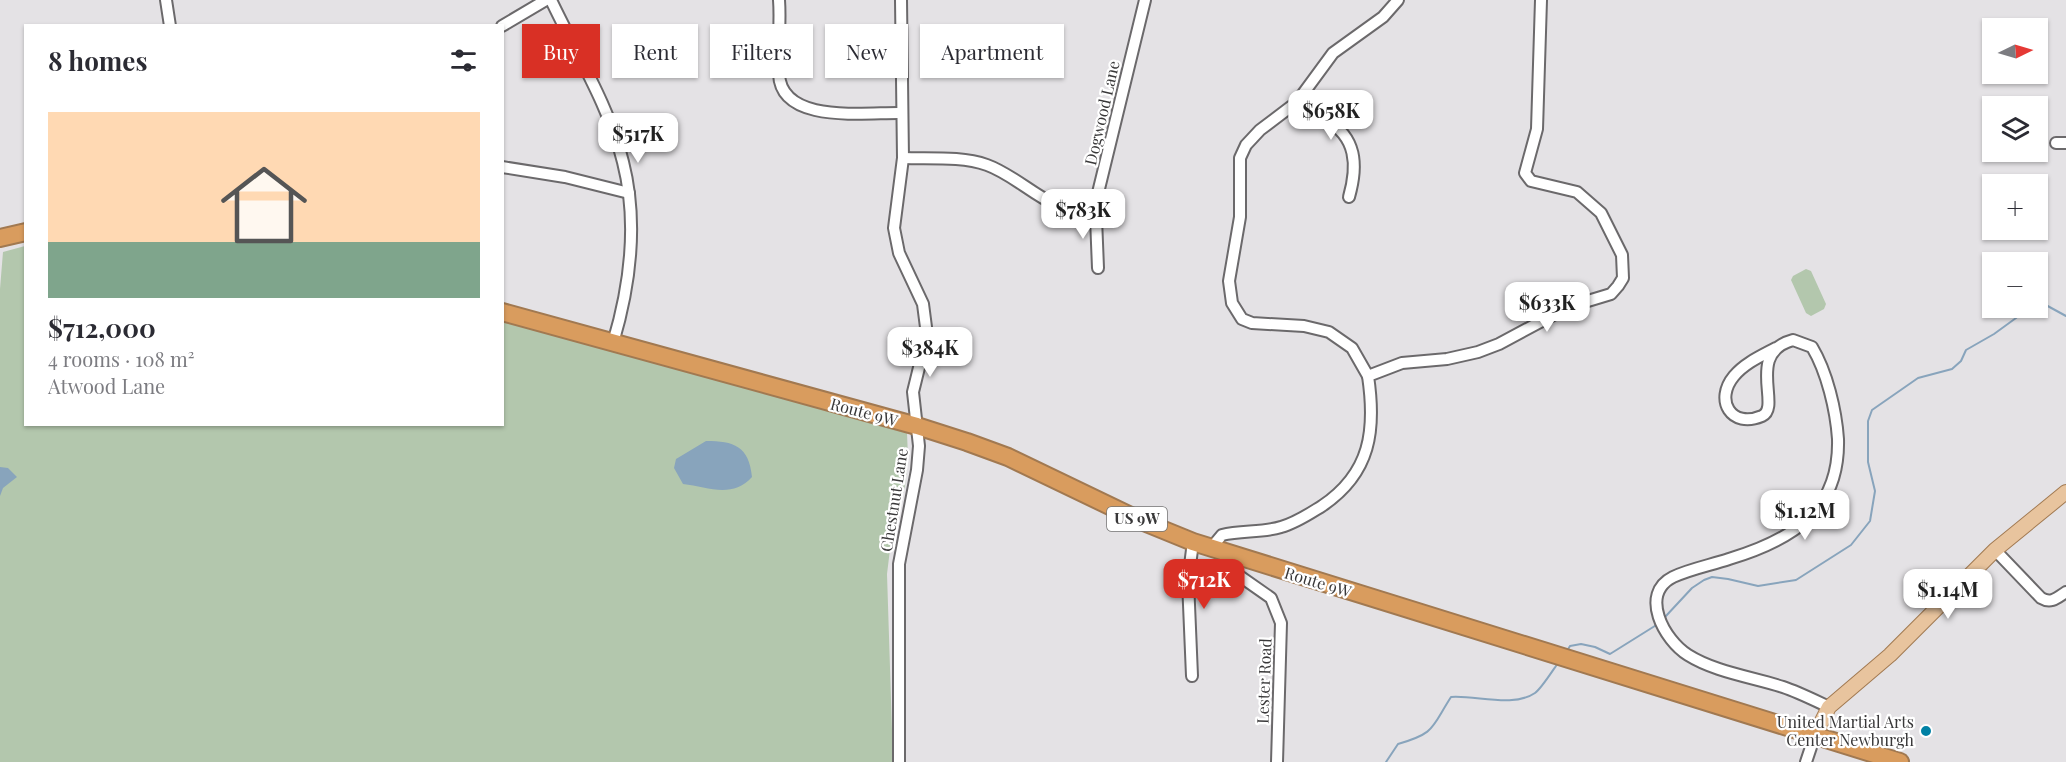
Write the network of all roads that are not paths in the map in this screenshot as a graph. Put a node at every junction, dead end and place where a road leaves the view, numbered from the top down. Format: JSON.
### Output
{"nodes":[{"id":1,"x":166,"y":0,"type":"edge"},
{"id":2,"x":546,"y":0,"type":"edge"},
{"id":3,"x":551,"y":0,"type":"edge"},
{"id":4,"x":779,"y":0,"type":"edge"},
{"id":5,"x":901,"y":0,"type":"edge"},
{"id":6,"x":1145,"y":0,"type":"edge"},
{"id":7,"x":1398,"y":0,"type":"edge"},
{"id":8,"x":1541,"y":0,"type":"edge"},
{"id":9,"x":170,"y":24,"type":"edge"},
{"id":10,"x":504,"y":25,"type":"edge"},
{"id":11,"x":1297,"y":102,"type":"junction"},
{"id":12,"x":902,"y":113,"type":"junction"},
{"id":13,"x":903,"y":158,"type":"junction"},
{"id":14,"x":504,"y":167,"type":"edge"},
{"id":15,"x":629,"y":193,"type":"junction"},
{"id":16,"x":1349,"y":197,"type":"dead end"},
{"id":17,"x":1093,"y":208,"type":"junction"},
{"id":18,"x":24,"y":232,"type":"edge"},
{"id":19,"x":0,"y":238,"type":"edge"},
{"id":20,"x":1098,"y":268,"type":"dead end"},
{"id":21,"x":504,"y":313,"type":"edge"},
{"id":22,"x":613,"y":343,"type":"junction"},
{"id":23,"x":1776,"y":348,"type":"junction"},
{"id":24,"x":1368,"y":376,"type":"junction"},
{"id":25,"x":917,"y":426,"type":"junction"},
{"id":26,"x":2066,"y":492,"type":"edge"},
{"id":27,"x":1192,"y":542,"type":"junction"},
{"id":28,"x":1219,"y":550,"type":"junction"},
{"id":29,"x":1995,"y":550,"type":"junction"},
{"id":30,"x":2066,"y":592,"type":"edge"},
{"id":31,"x":1192,"y":676,"type":"dead end"},
{"id":32,"x":1829,"y":706,"type":"junction"},
{"id":33,"x":1815,"y":735,"type":"junction"},
{"id":34,"x":899,"y":762,"type":"edge"},
{"id":35,"x":1277,"y":762,"type":"edge"},
{"id":36,"x":1806,"y":762,"type":"edge"},
{"id":37,"x":1900,"y":762,"type":"edge"}],
"edges":[{"from":1,"to":9,"type":"street"},
{"from":2,"to":10,"type":"street"},
{"from":3,"to":15,"type":"street"},
{"from":4,"to":12,"type":"street"},
{"from":5,"to":12,"type":"street","name":"Chestnut Lane"},
{"from":6,"to":17,"type":"street","name":"Dogwood Lane"},
{"from":7,"to":11,"type":"street"},
{"from":8,"to":24,"type":"street"},
{"from":11,"to":16,"type":"street"},
{"from":11,"to":24,"type":"street"},
{"from":12,"to":13,"type":"street","name":"Chestnut Lane"},
{"from":13,"to":17,"type":"street"},
{"from":13,"to":25,"type":"street","name":"Chestnut Lane"},
{"from":14,"to":15,"type":"street"},
{"from":15,"to":22,"type":"street"},
{"from":17,"to":20,"type":"street"},
{"from":18,"to":19,"type":"highway"},
{"from":21,"to":22,"type":"highway","name":"Route 9W","number":"US 9W"},
{"from":22,"to":25,"type":"highway","name":"Route 9W","number":"US 9W"},
{"from":23,"to":23,"type":"street"},
{"from":23,"to":32,"type":"street"},
{"from":24,"to":28,"type":"street"},
{"from":25,"to":27,"type":"highway","name":"Route 9W","number":"US 9W"},
{"from":25,"to":34,"type":"street","name":"Chestnut Lane"},
{"from":26,"to":29,"type":"main road"},
{"from":27,"to":28,"type":"highway","name":"Route 9W","number":"US 9W"},
{"from":27,"to":31,"type":"street"},
{"from":28,"to":33,"type":"highway","name":"Route 9W","number":"US 9W"},
{"from":28,"to":35,"type":"street","name":"Lester Road"},
{"from":29,"to":30,"type":"street"},
{"from":29,"to":32,"type":"main road"},
{"from":32,"to":33,"type":"main road"},
{"from":33,"to":36,"type":"street"},
{"from":33,"to":37,"type":"highway","name":"Route 9W","number":"US 9W"}]}
